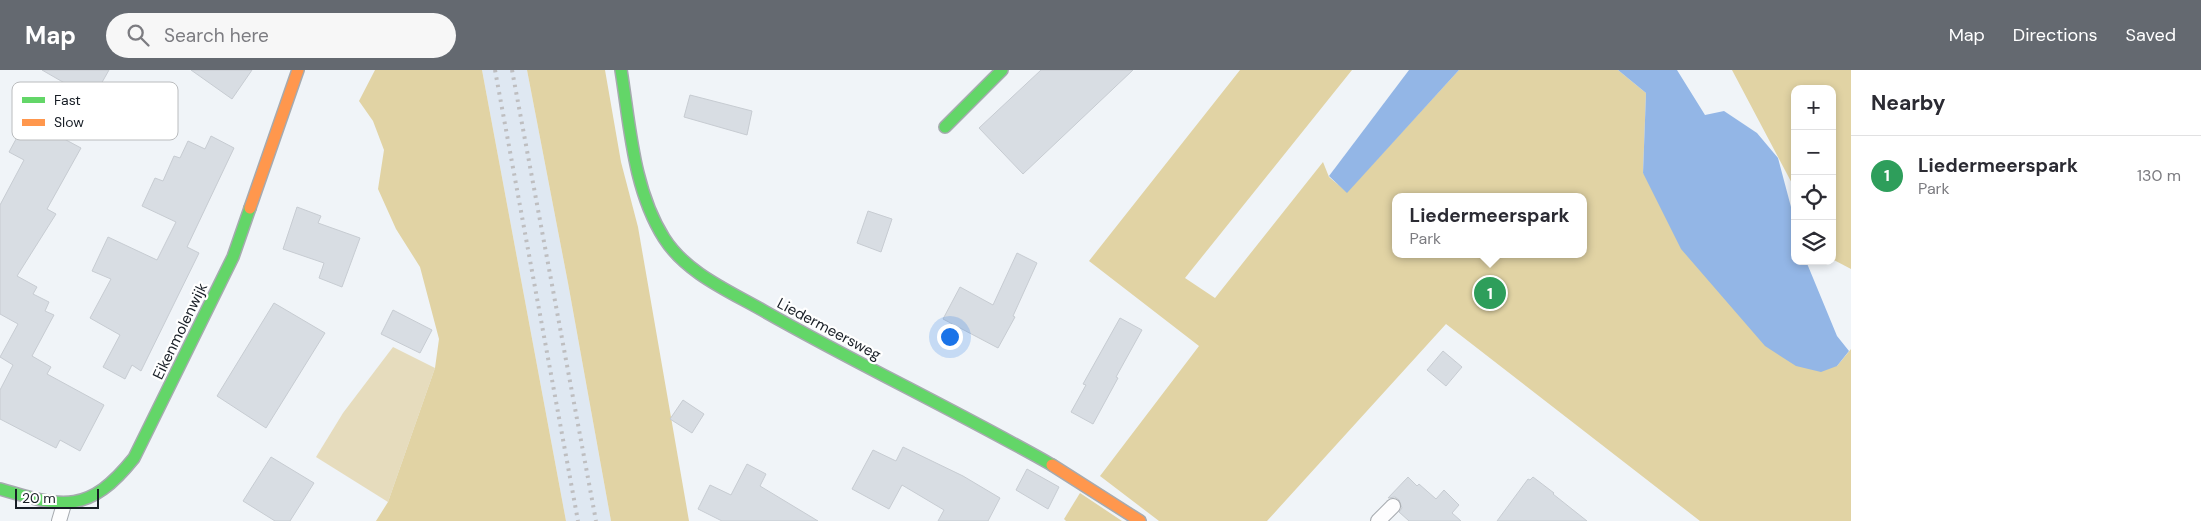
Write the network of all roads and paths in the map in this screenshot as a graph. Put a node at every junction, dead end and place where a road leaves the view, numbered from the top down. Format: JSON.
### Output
{"nodes":[{"id":1,"x":298,"y":70,"type":"edge"},
{"id":2,"x":622,"y":70,"type":"edge"},
{"id":3,"x":1002,"y":70,"type":"edge"},
{"id":4,"x":945,"y":126,"type":"dead end"},
{"id":5,"x":0,"y":489,"type":"edge"},
{"id":6,"x":64,"y":504,"type":"junction"},
{"id":7,"x":1393,"y":506,"type":"dead end"},
{"id":8,"x":59,"y":521,"type":"edge"},
{"id":9,"x":1140,"y":521,"type":"edge"},
{"id":10,"x":1378,"y":521,"type":"edge"}],
"edges":[{"from":1,"to":6,"type":"street","name":"Eikenmolenwijk"},
{"from":2,"to":9,"type":"street","name":"Liedermeersweg"},
{"from":3,"to":4,"type":"street"},
{"from":5,"to":6,"type":"street","name":"Eikenmolenwijk"},
{"from":6,"to":8,"type":"lane"},
{"from":7,"to":10,"type":"lane"}]}
